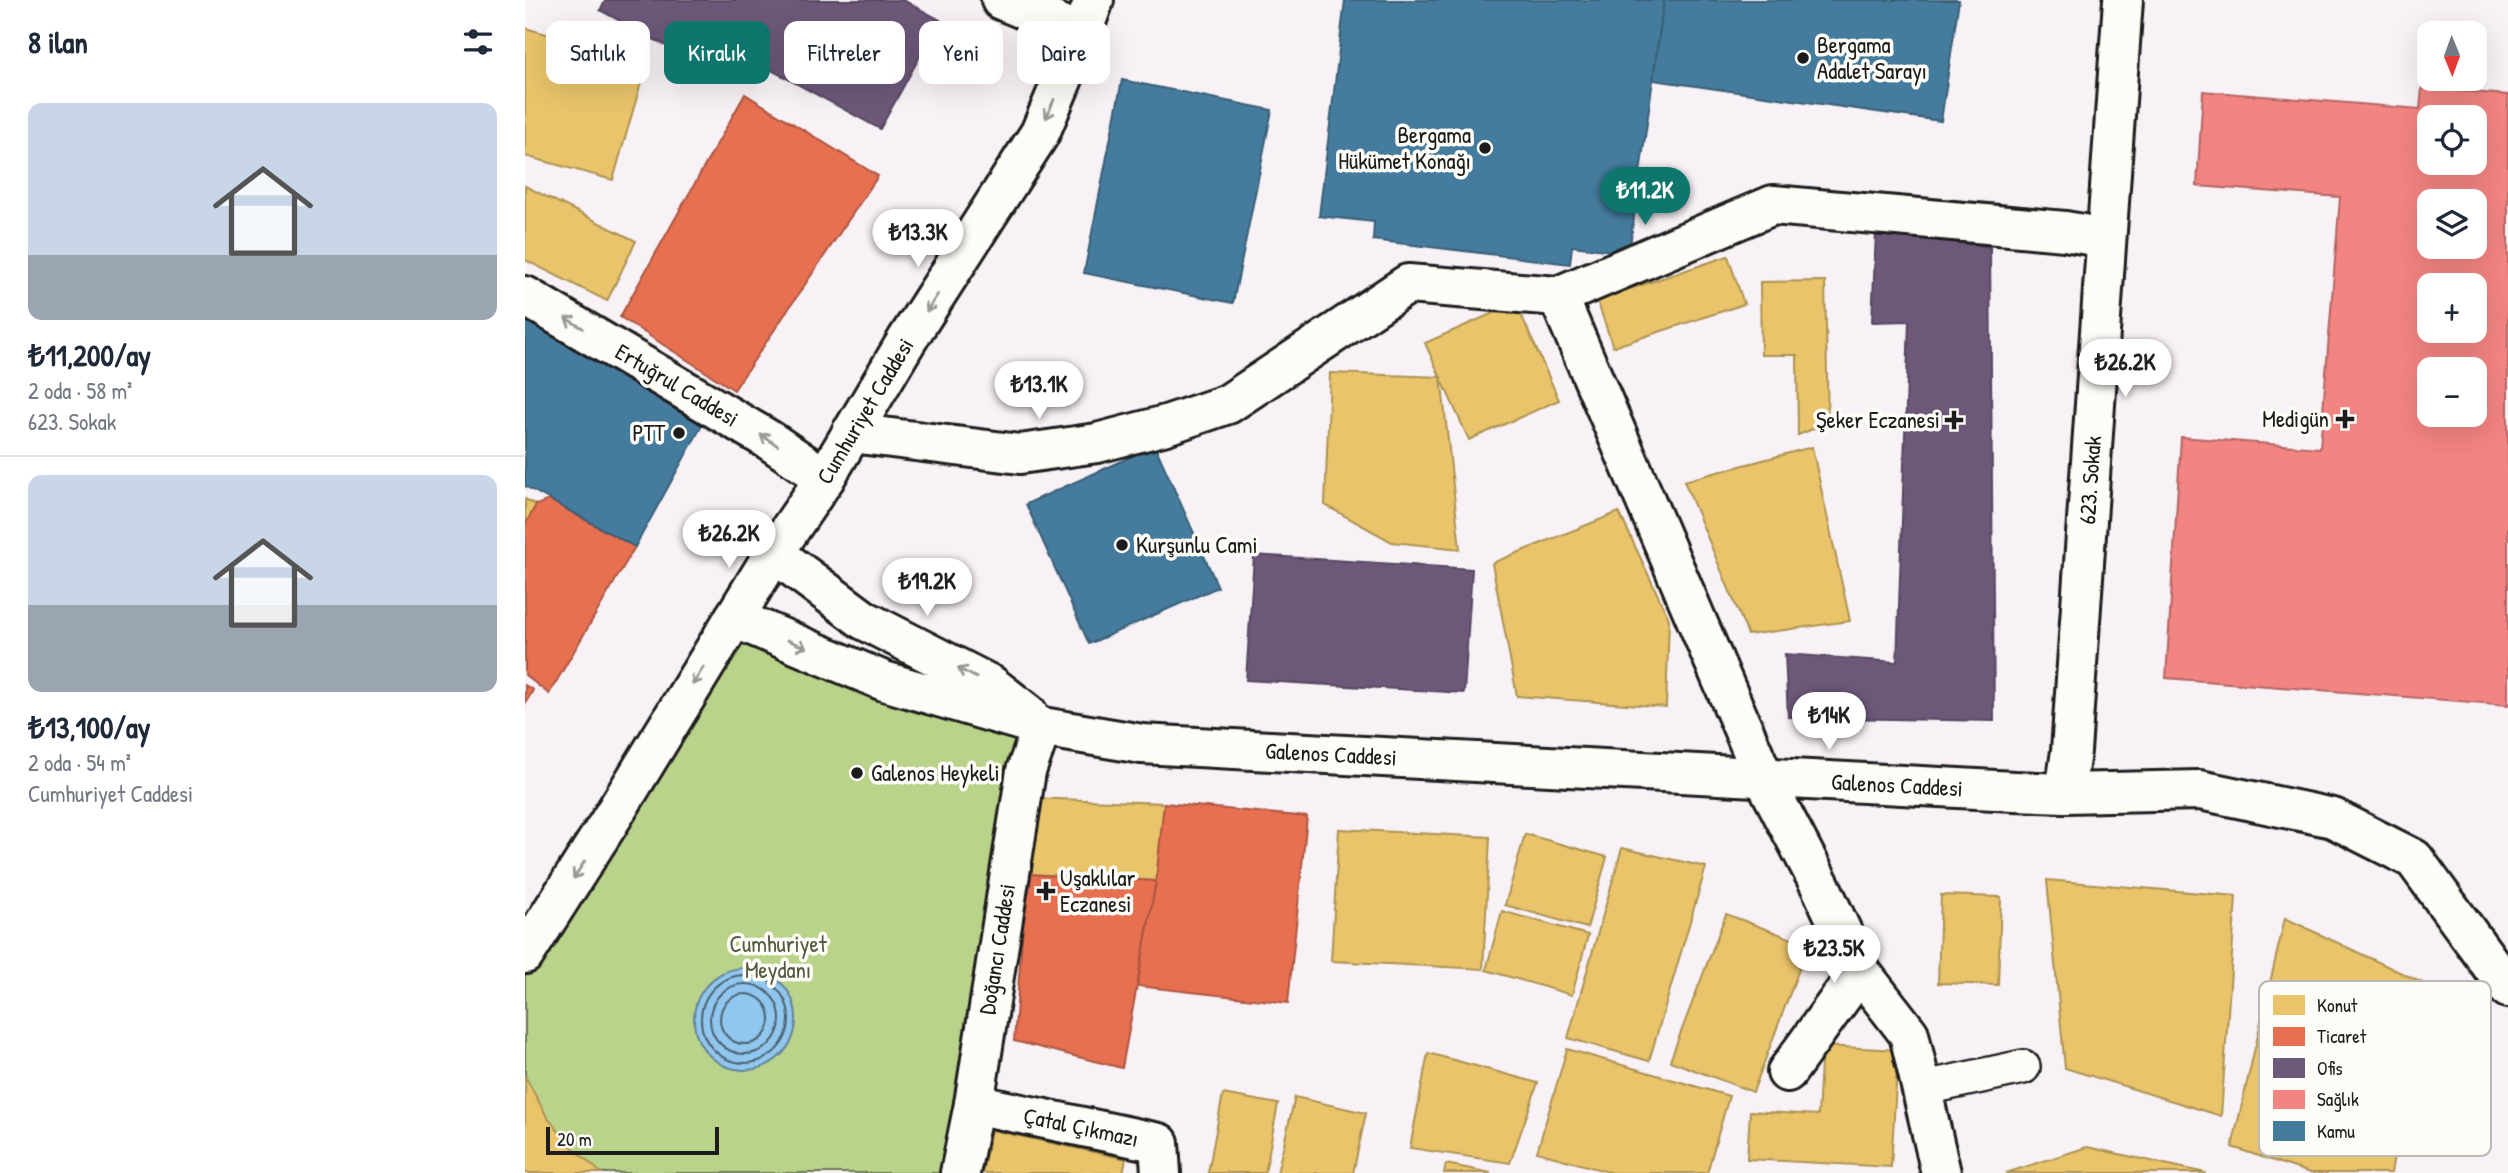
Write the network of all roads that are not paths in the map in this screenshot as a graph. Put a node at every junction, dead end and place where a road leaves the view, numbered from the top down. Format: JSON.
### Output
{"nodes":[{"id":1,"x":1001,"y":0,"type":"edge"},
{"id":2,"x":2123,"y":0,"type":"edge"},
{"id":3,"x":1088,"y":17,"type":"edge"},
{"id":4,"x":2106,"y":238,"type":"junction"},
{"id":5,"x":525,"y":296,"type":"edge"},
{"id":6,"x":1558,"y":296,"type":"junction"},
{"id":7,"x":851,"y":433,"type":"junction"},
{"id":8,"x":825,"y":478,"type":"junction"},
{"id":9,"x":774,"y":553,"type":"junction"},
{"id":10,"x":734,"y":618,"type":"junction"},
{"id":11,"x":1042,"y":727,"type":"junction"},
{"id":12,"x":1764,"y":778,"type":"junction"},
{"id":13,"x":2065,"y":793,"type":"junction"},
{"id":14,"x":525,"y":954,"type":"edge"},
{"id":15,"x":1860,"y":971,"type":"junction"},
{"id":16,"x":2508,"y":988,"type":"edge"},
{"id":17,"x":2023,"y":1067,"type":"dead end"},
{"id":18,"x":1787,"y":1072,"type":"dead end"},
{"id":19,"x":1920,"y":1089,"type":"junction"},
{"id":20,"x":974,"y":1104,"type":"junction"},
{"id":21,"x":960,"y":1173,"type":"edge"},
{"id":22,"x":1161,"y":1173,"type":"edge"},
{"id":23,"x":1941,"y":1173,"type":"edge"}],
"edges":[{"from":1,"to":3,"type":"street"},
{"from":2,"to":4,"type":"street","name":"623. Sokak"},
{"from":3,"to":7,"type":"street","name":"Cumhuriyet Caddesi","one_way":true},
{"from":4,"to":6,"type":"street"},
{"from":4,"to":13,"type":"street","name":"623. Sokak"},
{"from":8,"to":5,"type":"street","name":"Ertuğrul Caddesi","one_way":true},
{"from":6,"to":7,"type":"street"},
{"from":6,"to":12,"type":"street"},
{"from":7,"to":8,"type":"street","name":"Cumhuriyet Caddesi"},
{"from":8,"to":9,"type":"street","name":"Cumhuriyet Caddesi"},
{"from":9,"to":10,"type":"street","name":"Cumhuriyet Caddesi"},
{"from":11,"to":9,"type":"street","name":"Galenos Caddesi","one_way":true},
{"from":10,"to":11,"type":"street","name":"Galenos Caddesi","one_way":true},
{"from":10,"to":14,"type":"street","name":"Cumhuriyet Caddesi","one_way":true},
{"from":11,"to":12,"type":"street","name":"Galenos Caddesi"},
{"from":11,"to":20,"type":"street","name":"Doğancı Caddesi"},
{"from":12,"to":13,"type":"street","name":"Galenos Caddesi"},
{"from":12,"to":15,"type":"street"},
{"from":13,"to":16,"type":"street","name":"Galenos Caddesi"},
{"from":15,"to":18,"type":"street"},
{"from":15,"to":19,"type":"street"},
{"from":17,"to":19,"type":"lane"},
{"from":19,"to":23,"type":"street"},
{"from":20,"to":21,"type":"street","name":"Doğancı Caddesi"},
{"from":20,"to":22,"type":"street","name":"Çatal Çıkmazı"}]}
